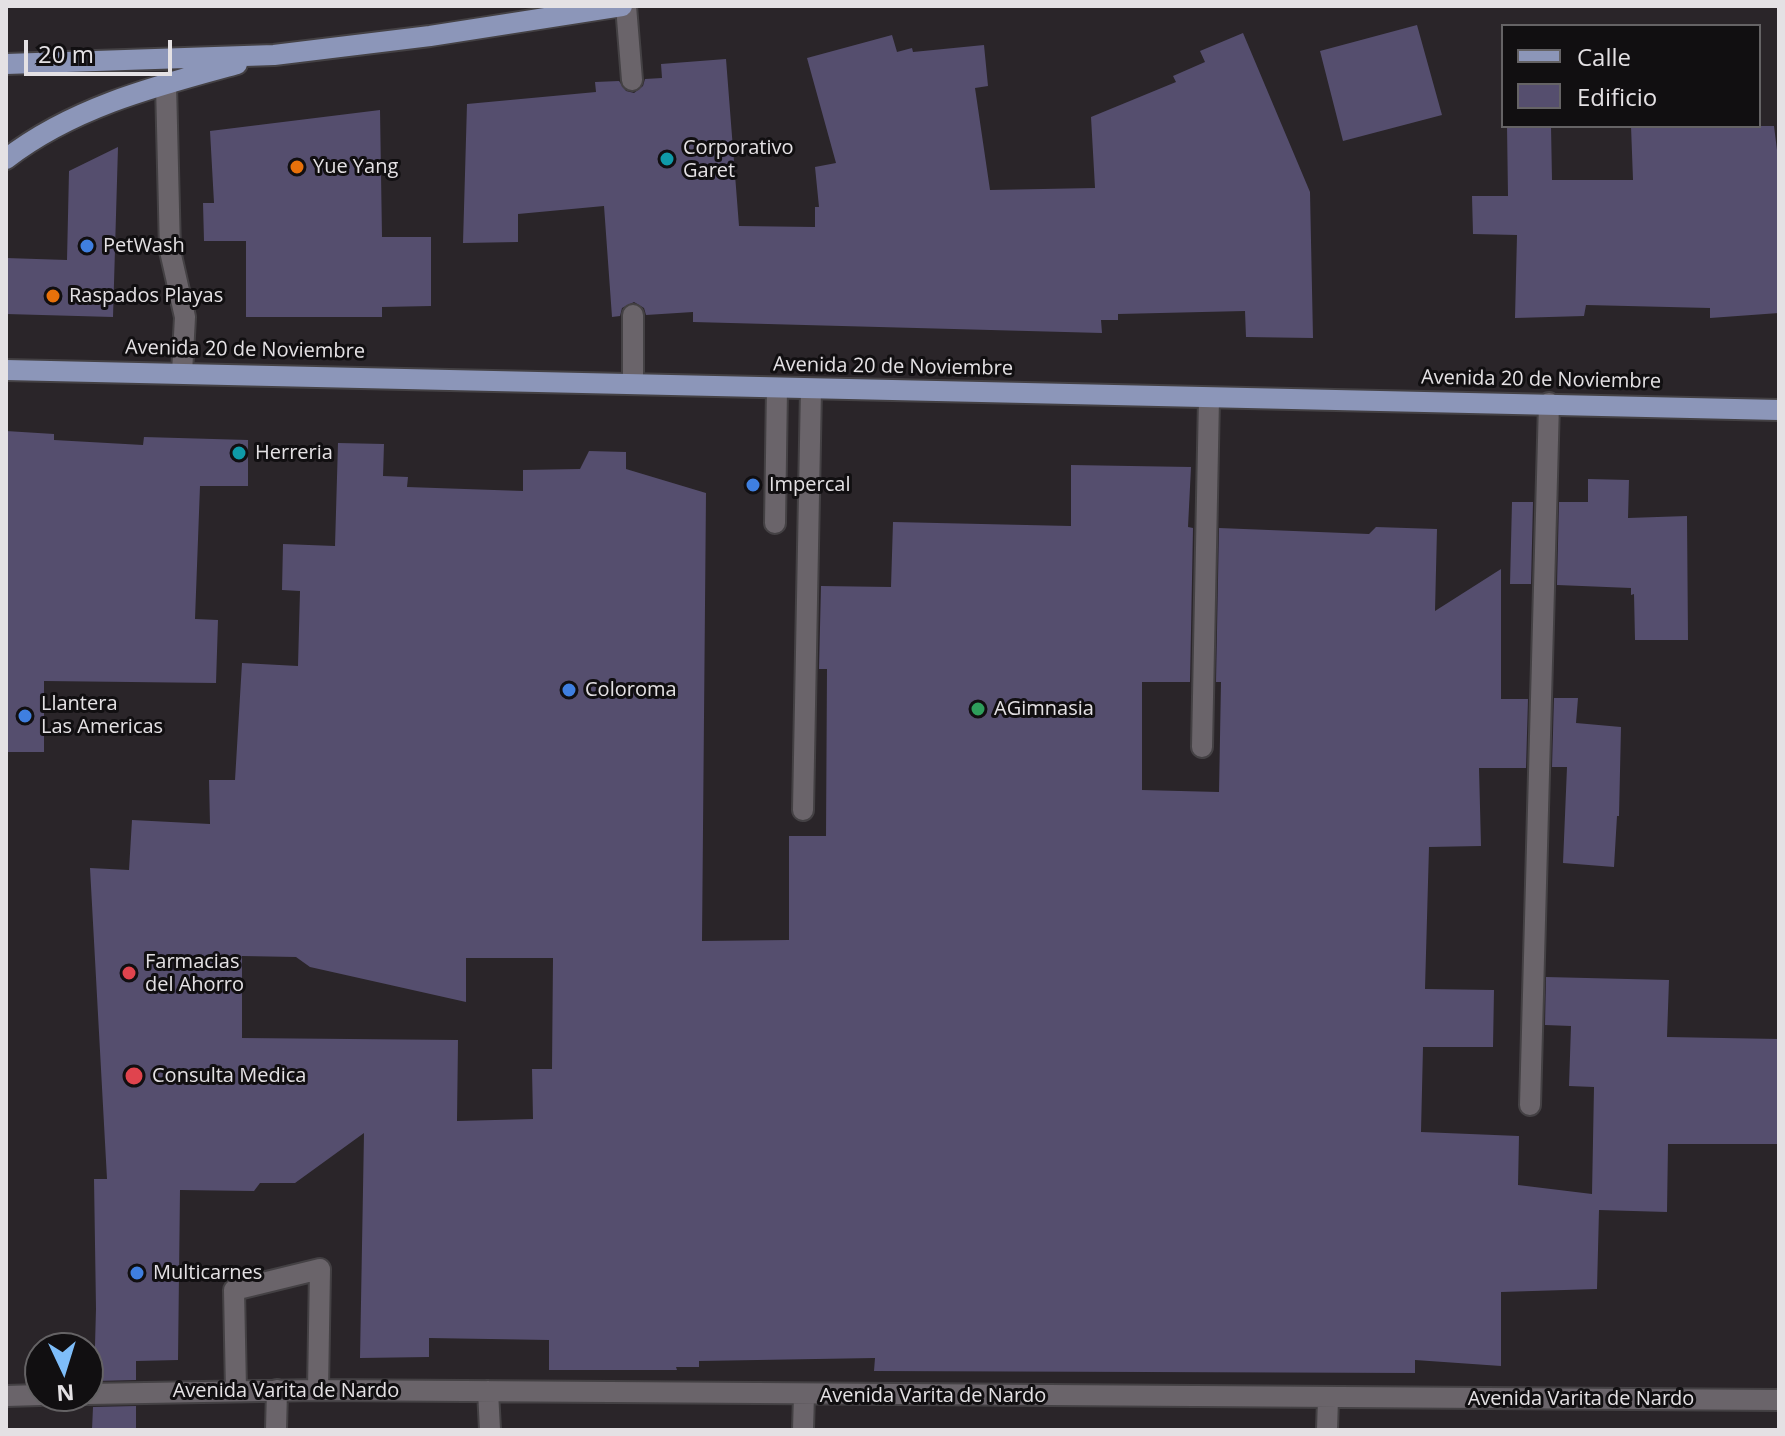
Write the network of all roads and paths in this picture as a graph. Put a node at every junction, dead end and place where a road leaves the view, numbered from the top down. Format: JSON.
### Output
{"nodes":[{"id":1,"x":624,"y":6,"type":"edge"},
{"id":2,"x":274,"y":55,"type":"junction"},
{"id":3,"x":6,"y":64,"type":"edge"},
{"id":4,"x":632,"y":80,"type":"dead end"},
{"id":5,"x":166,"y":84,"type":"junction"},
{"id":6,"x":6,"y":159,"type":"edge"},
{"id":7,"x":633,"y":315,"type":"dead end"},
{"id":8,"x":6,"y":370,"type":"edge"},
{"id":9,"x":182,"y":373,"type":"junction"},
{"id":10,"x":633,"y":384,"type":"junction"},
{"id":11,"x":777,"y":388,"type":"junction"},
{"id":12,"x":811,"y":389,"type":"junction"},
{"id":13,"x":1209,"y":398,"type":"junction"},
{"id":14,"x":1549,"y":403,"type":"junction"},
{"id":15,"x":1779,"y":410,"type":"edge"},
{"id":16,"x":775,"y":523,"type":"dead end"},
{"id":17,"x":1202,"y":747,"type":"dead end"},
{"id":18,"x":803,"y":810,"type":"dead end"},
{"id":19,"x":1530,"y":1105,"type":"dead end"},
{"id":20,"x":236,"y":1390,"type":"junction"},
{"id":21,"x":277,"y":1390,"type":"junction"},
{"id":22,"x":318,"y":1390,"type":"junction"},
{"id":23,"x":488,"y":1391,"type":"junction"},
{"id":24,"x":104,"y":1394,"type":"edge"},
{"id":25,"x":804,"y":1395,"type":"junction"},
{"id":26,"x":1328,"y":1399,"type":"junction"},
{"id":27,"x":1779,"y":1400,"type":"edge"},
{"id":28,"x":276,"y":1430,"type":"edge"},
{"id":29,"x":490,"y":1430,"type":"edge"},
{"id":30,"x":803,"y":1430,"type":"edge"},
{"id":31,"x":1327,"y":1430,"type":"edge"}],
"edges":[{"from":1,"to":2,"type":"main road"},
{"from":1,"to":4,"type":"street"},
{"from":2,"to":3,"type":"main road"},
{"from":2,"to":5,"type":"main road"},
{"from":5,"to":6,"type":"main road"},
{"from":5,"to":9,"type":"street"},
{"from":7,"to":10,"type":"street"},
{"from":8,"to":9,"type":"main road","name":"Avenida 20 de Noviembre"},
{"from":9,"to":10,"type":"main road","name":"Avenida 20 de Noviembre"},
{"from":10,"to":11,"type":"main road","name":"Avenida 20 de Noviembre"},
{"from":11,"to":12,"type":"main road","name":"Avenida 20 de Noviembre"},
{"from":11,"to":16,"type":"street"},
{"from":12,"to":13,"type":"main road","name":"Avenida 20 de Noviembre"},
{"from":12,"to":18,"type":"street"},
{"from":13,"to":14,"type":"main road","name":"Avenida 20 de Noviembre"},
{"from":13,"to":17,"type":"street"},
{"from":14,"to":15,"type":"main road","name":"Avenida 20 de Noviembre"},
{"from":14,"to":19,"type":"street"},
{"from":20,"to":21,"type":"street","name":"Avenida Varita de Nardo"},
{"from":20,"to":22,"type":"street"},
{"from":20,"to":24,"type":"street","name":"Avenida Varita de Nardo"},
{"from":21,"to":22,"type":"street","name":"Avenida Varita de Nardo"},
{"from":21,"to":28,"type":"street"},
{"from":22,"to":23,"type":"street","name":"Avenida Varita de Nardo"},
{"from":23,"to":25,"type":"street","name":"Avenida Varita de Nardo"},
{"from":23,"to":29,"type":"street"},
{"from":25,"to":26,"type":"street","name":"Avenida Varita de Nardo"},
{"from":25,"to":30,"type":"street"},
{"from":26,"to":27,"type":"street","name":"Avenida Varita de Nardo"},
{"from":26,"to":31,"type":"street"}]}
